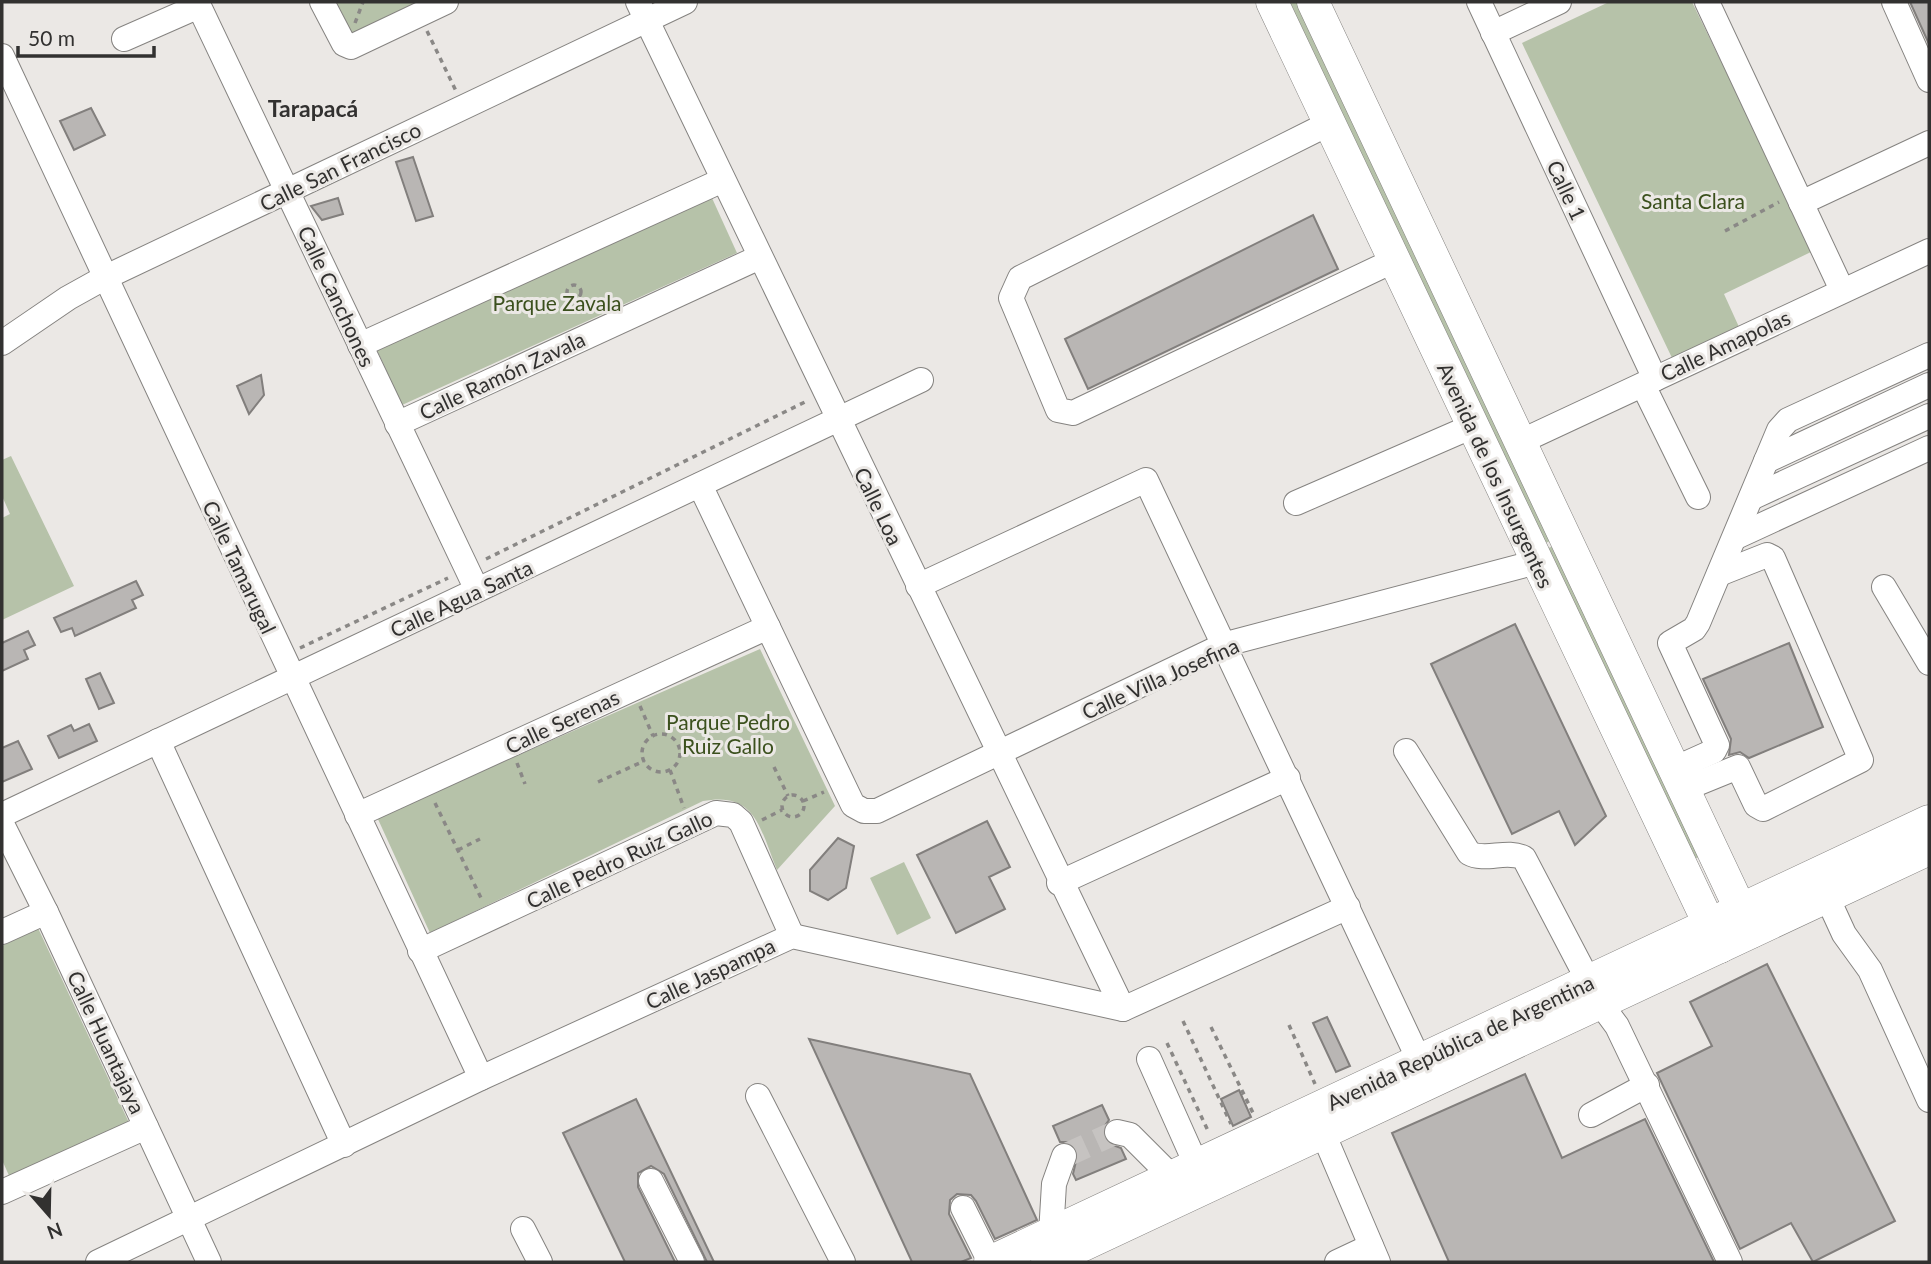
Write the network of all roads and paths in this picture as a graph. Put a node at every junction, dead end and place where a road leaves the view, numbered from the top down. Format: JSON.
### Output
{"nodes":[{"id":1,"x":322,"y":2,"type":"edge"},
{"id":2,"x":446,"y":2,"type":"edge"},
{"id":3,"x":685,"y":2,"type":"edge"},
{"id":4,"x":1272,"y":2,"type":"edge"},
{"id":5,"x":1313,"y":2,"type":"edge"},
{"id":6,"x":1479,"y":2,"type":"edge"},
{"id":7,"x":1559,"y":2,"type":"edge"},
{"id":8,"x":1707,"y":2,"type":"edge"},
{"id":9,"x":1894,"y":2,"type":"edge"},
{"id":10,"x":198,"y":4,"type":"edge"},
{"id":11,"x":642,"y":11,"type":"edge"},
{"id":12,"x":419,"y":14,"type":"junction"},
{"id":13,"x":1493,"y":33,"type":"junction"},
{"id":14,"x":124,"y":39,"type":"dead end"},
{"id":15,"x":2,"y":56,"type":"edge"},
{"id":16,"x":1929,"y":80,"type":"edge"},
{"id":17,"x":456,"y":90,"type":"dead end"},
{"id":18,"x":1330,"y":123,"type":"junction"},
{"id":19,"x":1929,"y":143,"type":"edge"},
{"id":20,"x":723,"y":180,"type":"junction"},
{"id":21,"x":287,"y":191,"type":"junction"},
{"id":22,"x":1799,"y":198,"type":"junction"},
{"id":23,"x":1725,"y":231,"type":"dead end"},
{"id":24,"x":1929,"y":251,"type":"edge"},
{"id":25,"x":760,"y":257,"type":"junction"},
{"id":26,"x":1395,"y":260,"type":"junction"},
{"id":27,"x":104,"y":278,"type":"junction"},
{"id":28,"x":581,"y":289,"type":"joint"},
{"id":29,"x":1842,"y":290,"type":"junction"},
{"id":30,"x":2,"y":343,"type":"edge"},
{"id":31,"x":360,"y":345,"type":"junction"},
{"id":32,"x":1929,"y":355,"type":"edge"},
{"id":33,"x":920,"y":380,"type":"dead end"},
{"id":34,"x":1649,"y":382,"type":"junction"},
{"id":35,"x":1929,"y":385,"type":"edge"},
{"id":36,"x":825,"y":393,"type":"junction"},
{"id":37,"x":1929,"y":416,"type":"edge"},
{"id":38,"x":838,"y":420,"type":"junction"},
{"id":39,"x":397,"y":424,"type":"junction"},
{"id":40,"x":1473,"y":426,"type":"junction"},
{"id":41,"x":1522,"y":442,"type":"junction"},
{"id":42,"x":1929,"y":448,"type":"edge"},
{"id":43,"x":1766,"y":461,"type":"junction"},
{"id":44,"x":700,"y":485,"type":"junction"},
{"id":45,"x":1698,"y":497,"type":"dead end"},
{"id":46,"x":1751,"y":498,"type":"junction"},
{"id":47,"x":1296,"y":503,"type":"dead end"},
{"id":48,"x":1736,"y":537,"type":"junction"},
{"id":49,"x":1537,"y":562,"type":"junction"},
{"id":50,"x":1719,"y":574,"type":"junction"},
{"id":51,"x":472,"y":580,"type":"junction"},
{"id":52,"x":918,"y":586,"type":"junction"},
{"id":53,"x":1884,"y":587,"type":"dead end"},
{"id":54,"x":768,"y":626,"type":"junction"},
{"id":55,"x":1226,"y":644,"type":"junction"},
{"id":56,"x":1929,"y":663,"type":"edge"},
{"id":57,"x":287,"y":667,"type":"junction"},
{"id":58,"x":633,"y":688,"type":"junction"},
{"id":59,"x":653,"y":736,"type":"junction"},
{"id":60,"x":158,"y":741,"type":"junction"},
{"id":61,"x":1406,"y":751,"type":"dead end"},
{"id":62,"x":998,"y":753,"type":"junction"},
{"id":63,"x":644,"y":761,"type":"junction"},
{"id":64,"x":774,"y":767,"type":"dead end"},
{"id":65,"x":670,"y":770,"type":"junction"},
{"id":66,"x":1288,"y":778,"type":"junction"},
{"id":67,"x":1679,"y":779,"type":"junction"},
{"id":68,"x":598,"y":782,"type":"dead end"},
{"id":69,"x":426,"y":783,"type":"junction"},
{"id":70,"x":788,"y":796,"type":"junction"},
{"id":71,"x":2,"y":815,"type":"edge"},
{"id":72,"x":356,"y":815,"type":"junction"},
{"id":73,"x":1929,"y":821,"type":"edge"},
{"id":74,"x":690,"y":823,"type":"junction"},
{"id":75,"x":2,"y":824,"type":"edge"},
{"id":76,"x":480,"y":839,"type":"dead end"},
{"id":77,"x":1929,"y":849,"type":"edge"},
{"id":78,"x":458,"y":850,"type":"junction"},
{"id":79,"x":1059,"y":883,"type":"junction"},
{"id":80,"x":1827,"y":897,"type":"junction"},
{"id":81,"x":1348,"y":907,"type":"junction"},
{"id":82,"x":46,"y":912,"type":"junction"},
{"id":83,"x":491,"y":918,"type":"junction"},
{"id":84,"x":1746,"y":921,"type":"junction"},
{"id":85,"x":2,"y":932,"type":"edge"},
{"id":86,"x":792,"y":936,"type":"junction"},
{"id":87,"x":1714,"y":936,"type":"junction"},
{"id":88,"x":420,"y":951,"type":"junction"},
{"id":89,"x":1595,"y":992,"type":"junction"},
{"id":90,"x":1123,"y":1009,"type":"junction"},
{"id":91,"x":1183,"y":1021,"type":"dead end"},
{"id":92,"x":1289,"y":1025,"type":"dead end"},
{"id":93,"x":1211,"y":1027,"type":"dead end"},
{"id":94,"x":1158,"y":1051,"type":"joint"},
{"id":95,"x":1425,"y":1072,"type":"junction"},
{"id":96,"x":481,"y":1078,"type":"junction"},
{"id":97,"x":1647,"y":1085,"type":"junction"},
{"id":98,"x":758,"y":1096,"type":"dead end"},
{"id":99,"x":1929,"y":1100,"type":"edge"},
{"id":100,"x":1591,"y":1115,"type":"dead end"},
{"id":101,"x":1323,"y":1119,"type":"junction"},
{"id":102,"x":146,"y":1127,"type":"junction"},
{"id":103,"x":1117,"y":1132,"type":"tunnel mouth"},
{"id":104,"x":344,"y":1145,"type":"junction"},
{"id":105,"x":1064,"y":1156,"type":"dead end"},
{"id":106,"x":1216,"y":1161,"type":"junction"},
{"id":107,"x":651,"y":1181,"type":"dead end"},
{"id":108,"x":2,"y":1192,"type":"edge"},
{"id":109,"x":963,"y":1208,"type":"dead end"},
{"id":110,"x":190,"y":1220,"type":"junction"},
{"id":111,"x":523,"y":1229,"type":"dead end"},
{"id":112,"x":1044,"y":1250,"type":"edge"},
{"id":113,"x":1375,"y":1254,"type":"edge"},
{"id":114,"x":98,"y":1262,"type":"edge"},
{"id":115,"x":209,"y":1262,"type":"edge"},
{"id":116,"x":540,"y":1262,"type":"edge"},
{"id":117,"x":692,"y":1262,"type":"edge"},
{"id":118,"x":843,"y":1262,"type":"edge"},
{"id":119,"x":990,"y":1262,"type":"edge"},
{"id":120,"x":1337,"y":1262,"type":"edge"},
{"id":121,"x":1730,"y":1262,"type":"edge"}],
"edges":[{"from":1,"to":12,"type":"street"},
{"from":2,"to":12,"type":"street"},
{"from":3,"to":11,"type":"street","name":"Calle San Francisco"},
{"from":4,"to":18,"type":"main road","name":"Avenida de los Insurgentes"},
{"from":5,"to":41,"type":"main road","name":"Avenida de los Insurgentes"},
{"from":6,"to":13,"type":"street","name":"Calle 1"},
{"from":7,"to":13,"type":"street"},
{"from":8,"to":22,"type":"street"},
{"from":9,"to":16,"type":"street"},
{"from":10,"to":14,"type":"street"},
{"from":10,"to":21,"type":"street","name":"Calle Canchones"},
{"from":11,"to":20,"type":"street","name":"Calle Loa"},
{"from":11,"to":21,"type":"street","name":"Calle San Francisco"},
{"from":12,"to":17,"type":"path"},
{"from":13,"to":34,"type":"street","name":"Calle 1"},
{"from":15,"to":27,"type":"street","name":"Calle Tamarugal"},
{"from":18,"to":26,"type":"main road","name":"Avenida de los Insurgentes"},
{"from":18,"to":26,"type":"street"},
{"from":19,"to":22,"type":"street"},
{"from":20,"to":25,"type":"street","name":"Calle Loa"},
{"from":20,"to":31,"type":"street"},
{"from":21,"to":27,"type":"street","name":"Calle San Francisco"},
{"from":21,"to":31,"type":"street","name":"Calle Canchones"},
{"from":22,"to":23,"type":"path"},
{"from":22,"to":29,"type":"street"},
{"from":24,"to":29,"type":"street","name":"Calle Amapolas"},
{"from":25,"to":36,"type":"street","name":"Calle Loa"},
{"from":25,"to":39,"type":"street","name":"Calle Ramón Zavala"},
{"from":26,"to":40,"type":"main road","name":"Avenida de los Insurgentes"},
{"from":27,"to":30,"type":"street","name":"Calle San Francisco"},
{"from":27,"to":57,"type":"street","name":"Calle Tamarugal"},
{"from":28,"to":28,"type":"path"},
{"from":29,"to":34,"type":"street","name":"Calle Amapolas"},
{"from":31,"to":39,"type":"street","name":"Calle Canchones"},
{"from":32,"to":43,"type":"street"},
{"from":33,"to":38,"type":"street","name":"Calle Agua Santa"},
{"from":34,"to":41,"type":"street","name":"Calle Amapolas"},
{"from":34,"to":45,"type":"street","name":"Calle 1"},
{"from":35,"to":43,"type":"street"},
{"from":36,"to":38,"type":"street","name":"Calle Loa"},
{"from":36,"to":51,"type":"path"},
{"from":37,"to":46,"type":"street"},
{"from":38,"to":44,"type":"street","name":"Calle Agua Santa"},
{"from":38,"to":52,"type":"street","name":"Calle Loa"},
{"from":39,"to":51,"type":"street","name":"Calle Canchones"},
{"from":40,"to":47,"type":"street"},
{"from":40,"to":49,"type":"main road","name":"Avenida de los Insurgentes"},
{"from":41,"to":67,"type":"main road","name":"Avenida de los Insurgentes"},
{"from":42,"to":48,"type":"street"},
{"from":43,"to":46,"type":"street"},
{"from":44,"to":51,"type":"street","name":"Calle Agua Santa"},
{"from":44,"to":54,"type":"street"},
{"from":46,"to":48,"type":"street"},
{"from":48,"to":50,"type":"street"},
{"from":49,"to":55,"type":"street","name":"Calle Villa Josefina"},
{"from":49,"to":87,"type":"main road","name":"Avenida de los Insurgentes"},
{"from":50,"to":67,"type":"street"},
{"from":50,"to":67,"type":"street"},
{"from":51,"to":57,"type":"street","name":"Calle Agua Santa"},
{"from":51,"to":57,"type":"path"},
{"from":52,"to":55,"type":"street"},
{"from":52,"to":62,"type":"street","name":"Calle Loa"},
{"from":53,"to":56,"type":"street"},
{"from":54,"to":58,"type":"street","name":"Calle Serenas"},
{"from":54,"to":62,"type":"street","name":"Calle Villa Josefina"},
{"from":55,"to":62,"type":"street","name":"Calle Villa Josefina"},
{"from":55,"to":66,"type":"street"},
{"from":57,"to":60,"type":"street","name":"Calle Agua Santa"},
{"from":57,"to":72,"type":"street","name":"Calle Tamarugal"},
{"from":58,"to":59,"type":"path"},
{"from":58,"to":69,"type":"street","name":"Calle Serenas"},
{"from":59,"to":63,"type":"path"},
{"from":59,"to":65,"type":"path"},
{"from":60,"to":71,"type":"street","name":"Calle Agua Santa"},
{"from":60,"to":104,"type":"street"},
{"from":61,"to":89,"type":"street"},
{"from":62,"to":79,"type":"street","name":"Calle Loa"},
{"from":63,"to":65,"type":"path"},
{"from":63,"to":68,"type":"path"},
{"from":64,"to":70,"type":"path"},
{"from":65,"to":74,"type":"path"},
{"from":66,"to":79,"type":"street"},
{"from":66,"to":81,"type":"street"},
{"from":67,"to":84,"type":"main road","name":"Avenida de los Insurgentes"},
{"from":69,"to":72,"type":"street","name":"Calle Serenas"},
{"from":69,"to":78,"type":"path"},
{"from":70,"to":70,"type":"path"},
{"from":72,"to":88,"type":"street","name":"Calle Tamarugal"},
{"from":73,"to":84,"type":"main road","name":"Avenida República de Argentina"},
{"from":74,"to":83,"type":"street","name":"Calle Pedro Ruiz Gallo"},
{"from":74,"to":86,"type":"street","name":"Calle Pedro Ruiz Gallo"},
{"from":75,"to":82,"type":"street","name":"Calle Huantajaya"},
{"from":76,"to":78,"type":"path"},
{"from":77,"to":80,"type":"main road","name":"Avenida República de Argentina"},
{"from":78,"to":83,"type":"path"},
{"from":79,"to":90,"type":"street","name":"Calle Loa"},
{"from":80,"to":84,"type":"main road","name":"Avenida República de Argentina"},
{"from":80,"to":99,"type":"street"},
{"from":81,"to":90,"type":"street"},
{"from":81,"to":95,"type":"street"},
{"from":82,"to":85,"type":"street"},
{"from":82,"to":102,"type":"street","name":"Calle Huantajaya"},
{"from":83,"to":88,"type":"street","name":"Calle Pedro Ruiz Gallo"},
{"from":84,"to":87,"type":"main road","name":"Avenida República de Argentina"},
{"from":86,"to":90,"type":"street","name":"Calle Jaspampa"},
{"from":86,"to":96,"type":"street","name":"Calle Jaspampa"},
{"from":87,"to":89,"type":"main road","name":"Avenida República de Argentina"},
{"from":88,"to":96,"type":"street","name":"Calle Tamarugal"},
{"from":89,"to":95,"type":"main road","name":"Avenida República de Argentina"},
{"from":89,"to":97,"type":"street"},
{"from":91,"to":106,"type":"path"},
{"from":92,"to":101,"type":"path"},
{"from":93,"to":106,"type":"path"},
{"from":94,"to":106,"type":"street"},
{"from":94,"to":106,"type":"path"},
{"from":95,"to":101,"type":"main road","name":"Avenida República de Argentina"},
{"from":96,"to":104,"type":"street","name":"Calle Jaspampa"},
{"from":97,"to":100,"type":"street"},
{"from":97,"to":121,"type":"street"},
{"from":98,"to":118,"type":"street"},
{"from":101,"to":106,"type":"main road","name":"Avenida República de Argentina"},
{"from":101,"to":106,"type":"main road","name":"Avenida República de Argentina"},
{"from":101,"to":113,"type":"street"},
{"from":102,"to":108,"type":"street"},
{"from":102,"to":110,"type":"street","name":"Calle Huantajaya"},
{"from":103,"to":106,"type":"street"},
{"from":104,"to":110,"type":"street","name":"Calle Jaspampa"},
{"from":105,"to":112,"type":"street"},
{"from":106,"to":112,"type":"main road","name":"Avenida República de Argentina"},
{"from":107,"to":117,"type":"street"},
{"from":109,"to":119,"type":"street"},
{"from":110,"to":114,"type":"street","name":"Calle Jaspampa"},
{"from":110,"to":115,"type":"street","name":"Calle Huantajaya"},
{"from":111,"to":116,"type":"street"},
{"from":112,"to":119,"type":"main road","name":"Avenida República de Argentina"},
{"from":113,"to":120,"type":"street"}]}
